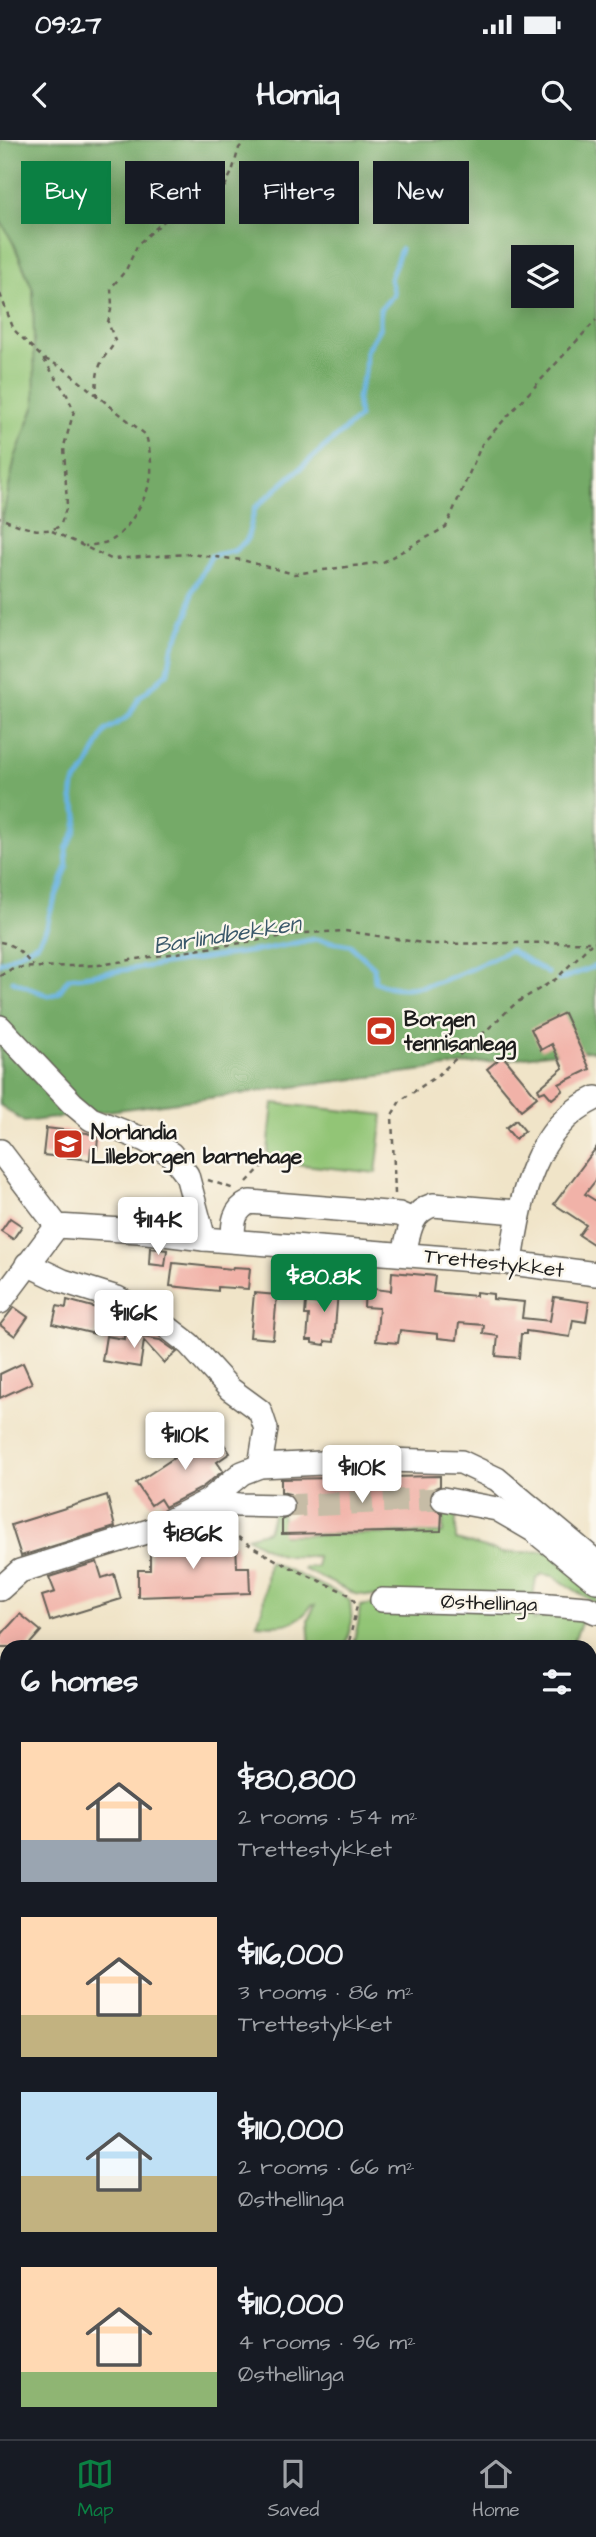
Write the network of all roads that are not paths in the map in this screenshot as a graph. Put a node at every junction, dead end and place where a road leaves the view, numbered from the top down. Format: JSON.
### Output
{"nodes":[{"id":1,"x":0,"y":1027,"type":"edge"},
{"id":2,"x":596,"y":1098,"type":"edge"},
{"id":3,"x":0,"y":1151,"type":"edge"},
{"id":4,"x":517,"y":1212,"type":"junction"},
{"id":5,"x":406,"y":1217,"type":"junction"},
{"id":6,"x":57,"y":1226,"type":"junction"},
{"id":7,"x":204,"y":1239,"type":"junction"},
{"id":8,"x":233,"y":1240,"type":"junction"},
{"id":9,"x":404,"y":1254,"type":"junction"},
{"id":10,"x":510,"y":1263,"type":"junction"},
{"id":11,"x":27,"y":1264,"type":"junction"},
{"id":12,"x":596,"y":1274,"type":"edge"},
{"id":13,"x":0,"y":1302,"type":"edge"},
{"id":14,"x":260,"y":1466,"type":"junction"},
{"id":15,"x":443,"y":1499,"type":"tunnel mouth"},
{"id":16,"x":208,"y":1501,"type":"junction"},
{"id":17,"x":282,"y":1506,"type":"tunnel mouth"},
{"id":18,"x":596,"y":1562,"type":"edge"},
{"id":19,"x":596,"y":1581,"type":"edge"},
{"id":20,"x":0,"y":1589,"type":"edge"},
{"id":21,"x":382,"y":1600,"type":"dead end"},
{"id":22,"x":596,"y":1612,"type":"edge"}],
"edges":[{"from":1,"to":7,"type":"street"},
{"from":2,"to":4,"type":"street"},
{"from":3,"to":6,"type":"street"},
{"from":4,"to":5,"type":"street"},
{"from":4,"to":10,"type":"street"},
{"from":5,"to":8,"type":"street"},
{"from":5,"to":9,"type":"street"},
{"from":6,"to":7,"type":"street","name":"Trettestykket"},
{"from":6,"to":11,"type":"street"},
{"from":7,"to":8,"type":"street","name":"Trettestykket"},
{"from":8,"to":9,"type":"street","name":"Trettestykket"},
{"from":9,"to":10,"type":"street","name":"Trettestykket"},
{"from":10,"to":12,"type":"street","name":"Trettestykket"},
{"from":11,"to":13,"type":"street"},
{"from":11,"to":14,"type":"street"},
{"from":14,"to":16,"type":"street"},
{"from":14,"to":18,"type":"street"},
{"from":15,"to":19,"type":"street"},
{"from":16,"to":17,"type":"street"},
{"from":16,"to":20,"type":"street"},
{"from":21,"to":22,"type":"street","name":"Østhellinga"}]}
